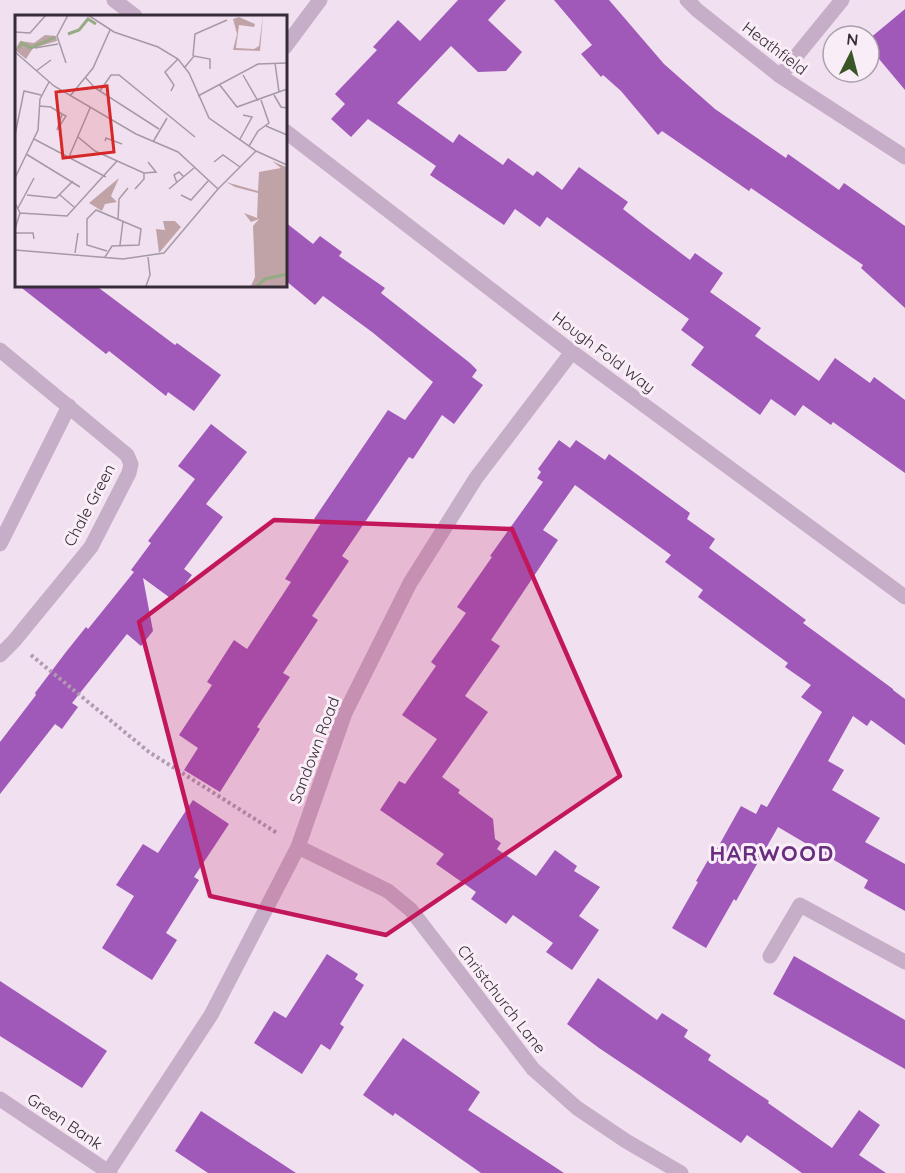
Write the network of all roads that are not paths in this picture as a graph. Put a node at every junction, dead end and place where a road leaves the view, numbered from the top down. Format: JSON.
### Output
{"nodes":[{"id":1,"x":114,"y":0,"type":"edge"},
{"id":2,"x":320,"y":0,"type":"edge"},
{"id":3,"x":687,"y":0,"type":"edge"},
{"id":4,"x":842,"y":0,"type":"edge"},
{"id":5,"x":134,"y":15,"type":"edge"},
{"id":6,"x":286,"y":46,"type":"edge"},
{"id":7,"x":780,"y":76,"type":"junction"},
{"id":8,"x":286,"y":131,"type":"edge"},
{"id":9,"x":905,"y":157,"type":"edge"},
{"id":10,"x":0,"y":350,"type":"edge"},
{"id":11,"x":572,"y":352,"type":"junction"},
{"id":12,"x":69,"y":406,"type":"junction"},
{"id":13,"x":0,"y":544,"type":"edge"},
{"id":14,"x":905,"y":597,"type":"edge"},
{"id":15,"x":0,"y":655,"type":"edge"},
{"id":16,"x":298,"y":847,"type":"junction"},
{"id":17,"x":770,"y":956,"type":"dead end"},
{"id":18,"x":905,"y":962,"type":"edge"},
{"id":19,"x":0,"y":1099,"type":"edge"},
{"id":20,"x":109,"y":1172,"type":"edge"},
{"id":21,"x":681,"y":1173,"type":"edge"}],
"edges":[{"from":1,"to":5,"type":"street"},
{"from":2,"to":6,"type":"street"},
{"from":3,"to":7,"type":"street","name":"Heathfield"},
{"from":4,"to":7,"type":"street"},
{"from":7,"to":9,"type":"street","name":"Heathfield"},
{"from":8,"to":11,"type":"street","name":"Hough Fold Way"},
{"from":10,"to":12,"type":"street","name":"Chale Green"},
{"from":11,"to":14,"type":"street","name":"Hough Fold Way"},
{"from":11,"to":16,"type":"street","name":"Sandown Road"},
{"from":12,"to":13,"type":"street"},
{"from":12,"to":15,"type":"street","name":"Chale Green"},
{"from":16,"to":20,"type":"street","name":"Sandown Road"},
{"from":16,"to":21,"type":"street","name":"Christchurch Lane"},
{"from":17,"to":18,"type":"street"},
{"from":19,"to":20,"type":"street","name":"Green Bank"}]}
